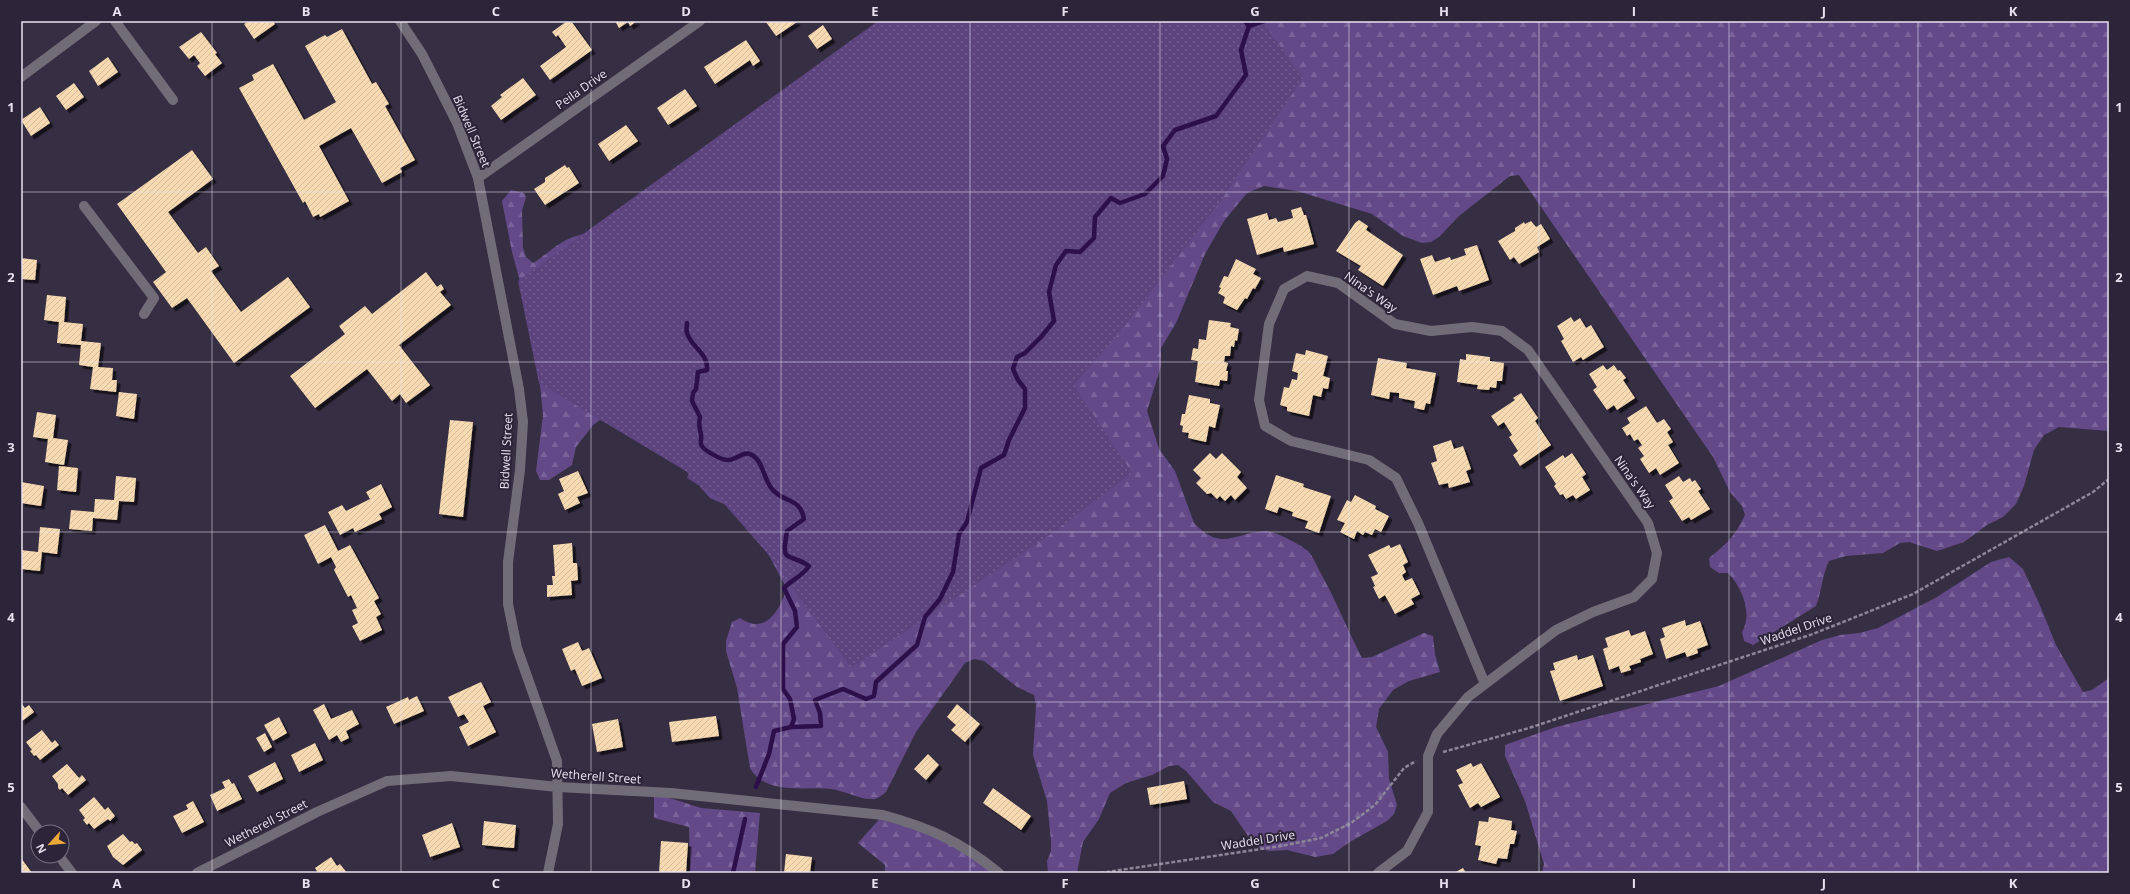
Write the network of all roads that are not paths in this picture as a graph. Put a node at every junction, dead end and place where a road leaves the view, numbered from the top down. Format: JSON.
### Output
{"nodes":[{"id":1,"x":96,"y":21,"type":"edge"},
{"id":2,"x":115,"y":21,"type":"edge"},
{"id":3,"x":400,"y":21,"type":"edge"},
{"id":4,"x":700,"y":21,"type":"edge"},
{"id":5,"x":21,"y":77,"type":"edge"},
{"id":6,"x":174,"y":100,"type":"dead end"},
{"id":7,"x":478,"y":178,"type":"junction"},
{"id":8,"x":84,"y":206,"type":"dead end"},
{"id":9,"x":144,"y":314,"type":"dead end"},
{"id":10,"x":1485,"y":684,"type":"junction"},
{"id":11,"x":558,"y":787,"type":"junction"},
{"id":12,"x":21,"y":807,"type":"edge"},
{"id":13,"x":34,"y":824,"type":"edge"},
{"id":14,"x":65,"y":864,"type":"edge"},
{"id":15,"x":72,"y":873,"type":"edge"},
{"id":16,"x":197,"y":873,"type":"edge"},
{"id":17,"x":548,"y":873,"type":"edge"},
{"id":18,"x":999,"y":873,"type":"edge"},
{"id":19,"x":1378,"y":873,"type":"edge"}],
"edges":[{"from":1,"to":5,"type":"street"},
{"from":2,"to":6,"type":"street"},
{"from":3,"to":7,"type":"street","name":"Bidwell Street"},
{"from":4,"to":7,"type":"street","name":"Peila Drive"},
{"from":7,"to":11,"type":"street","name":"Bidwell Street"},
{"from":8,"to":9,"type":"street"},
{"from":10,"to":10,"type":"street","name":"Nina's Way"},
{"from":10,"to":19,"type":"street","name":"Nina's Way"},
{"from":11,"to":16,"type":"street","name":"Wetherell Street"},
{"from":11,"to":17,"type":"street","name":"Bidwell Street"},
{"from":11,"to":18,"type":"street","name":"Wetherell Street"},
{"from":12,"to":13,"type":"street"},
{"from":14,"to":15,"type":"street"}]}
